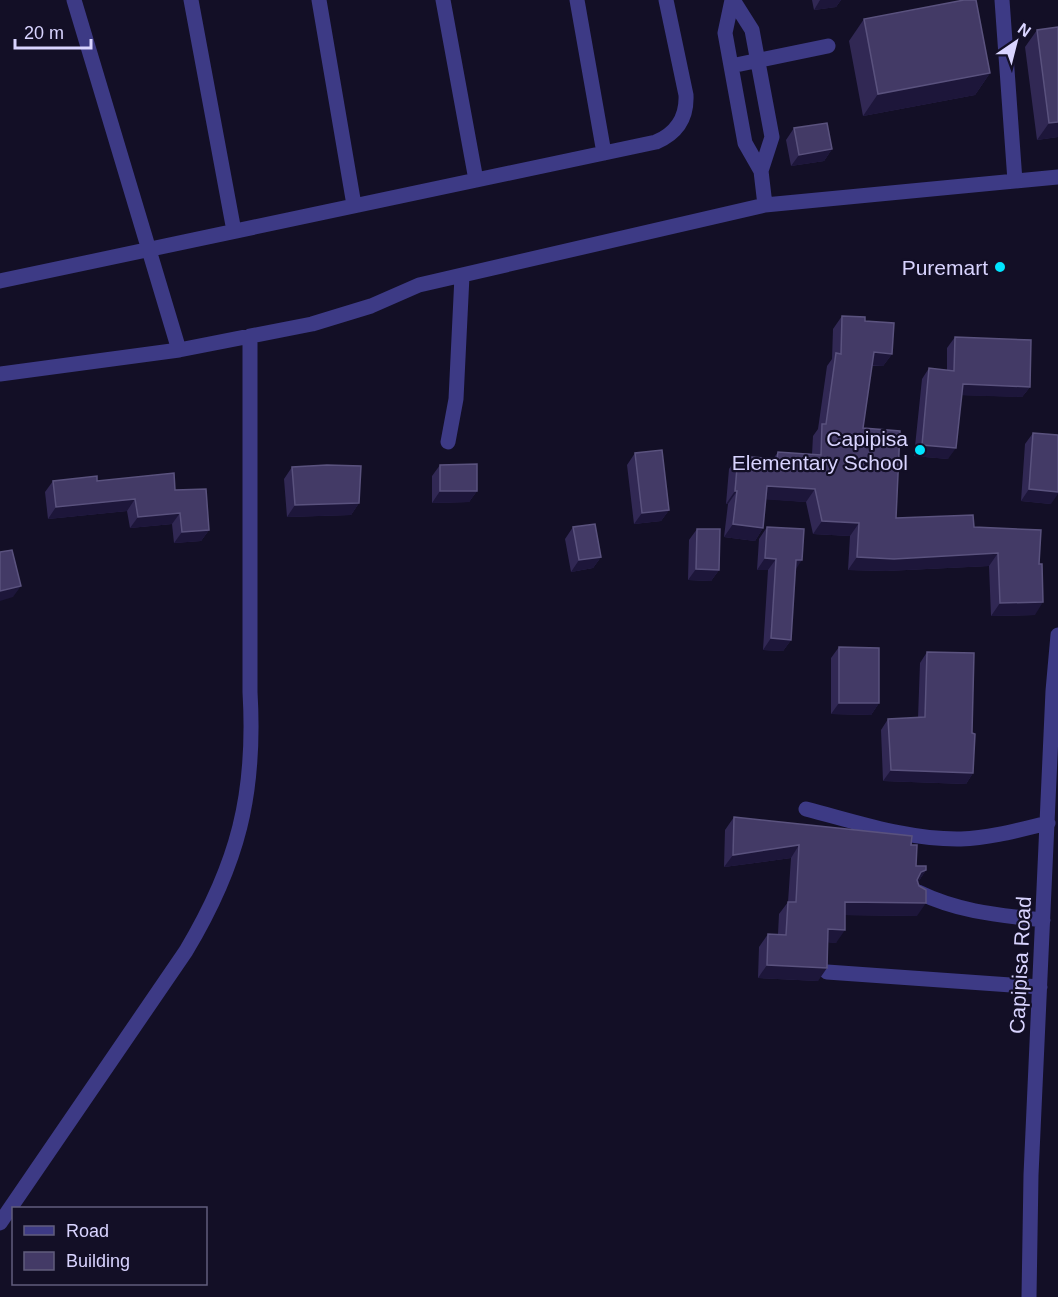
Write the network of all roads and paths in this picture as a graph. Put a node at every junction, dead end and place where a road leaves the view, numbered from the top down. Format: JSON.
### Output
{"nodes":[{"id":1,"x":74,"y":0,"type":"edge"},
{"id":2,"x":191,"y":0,"type":"edge"},
{"id":3,"x":319,"y":0,"type":"edge"},
{"id":4,"x":443,"y":0,"type":"edge"},
{"id":5,"x":577,"y":0,"type":"edge"},
{"id":6,"x":666,"y":0,"type":"edge"},
{"id":7,"x":733,"y":0,"type":"edge"},
{"id":8,"x":1002,"y":0,"type":"edge"},
{"id":9,"x":828,"y":46,"type":"dead end"},
{"id":10,"x":757,"y":61,"type":"junction"},
{"id":11,"x":731,"y":66,"type":"junction"},
{"id":12,"x":604,"y":153,"type":"junction"},
{"id":13,"x":761,"y":171,"type":"junction"},
{"id":14,"x":1058,"y":177,"type":"edge"},
{"id":15,"x":476,"y":180,"type":"junction"},
{"id":16,"x":1015,"y":181,"type":"junction"},
{"id":17,"x":354,"y":205,"type":"junction"},
{"id":18,"x":765,"y":205,"type":"junction"},
{"id":19,"x":234,"y":231,"type":"junction"},
{"id":20,"x":148,"y":249,"type":"junction"},
{"id":21,"x":462,"y":276,"type":"junction"},
{"id":22,"x":0,"y":281,"type":"edge"},
{"id":23,"x":250,"y":336,"type":"junction"},
{"id":24,"x":179,"y":350,"type":"junction"},
{"id":25,"x":0,"y":374,"type":"edge"},
{"id":26,"x":448,"y":442,"type":"dead end"},
{"id":27,"x":1058,"y":635,"type":"edge"},
{"id":28,"x":1056,"y":691,"type":"edge"},
{"id":29,"x":806,"y":809,"type":"dead end"},
{"id":30,"x":1048,"y":823,"type":"junction"},
{"id":31,"x":918,"y":892,"type":"edge"},
{"id":32,"x":1043,"y":920,"type":"junction"},
{"id":33,"x":826,"y":972,"type":"edge"},
{"id":34,"x":1040,"y":987,"type":"junction"},
{"id":35,"x":0,"y":1223,"type":"edge"},
{"id":36,"x":1029,"y":1297,"type":"edge"}],
"edges":[{"from":1,"to":20,"type":"street"},
{"from":2,"to":19,"type":"street"},
{"from":3,"to":17,"type":"street"},
{"from":4,"to":15,"type":"street"},
{"from":5,"to":12,"type":"street"},
{"from":6,"to":12,"type":"street"},
{"from":7,"to":10,"type":"street"},
{"from":7,"to":11,"type":"street"},
{"from":8,"to":16,"type":"street"},
{"from":9,"to":10,"type":"street"},
{"from":10,"to":11,"type":"street"},
{"from":10,"to":13,"type":"street"},
{"from":11,"to":13,"type":"street"},
{"from":12,"to":15,"type":"street"},
{"from":13,"to":18,"type":"street"},
{"from":14,"to":16,"type":"street"},
{"from":15,"to":17,"type":"street"},
{"from":16,"to":18,"type":"street"},
{"from":17,"to":19,"type":"street"},
{"from":18,"to":21,"type":"street"},
{"from":19,"to":20,"type":"street"},
{"from":20,"to":22,"type":"street"},
{"from":20,"to":24,"type":"street"},
{"from":21,"to":23,"type":"street"},
{"from":21,"to":26,"type":"street"},
{"from":23,"to":24,"type":"street"},
{"from":23,"to":35,"type":"street"},
{"from":24,"to":25,"type":"street"},
{"from":27,"to":28,"type":"street","name":"Capipisa Road"},
{"from":28,"to":30,"type":"street","name":"Capipisa Road"},
{"from":29,"to":30,"type":"street"},
{"from":30,"to":32,"type":"street","name":"Capipisa Road"},
{"from":31,"to":32,"type":"street"},
{"from":32,"to":34,"type":"street","name":"Capipisa Road"},
{"from":33,"to":34,"type":"street"},
{"from":34,"to":36,"type":"street","name":"Capipisa Road"}]}
